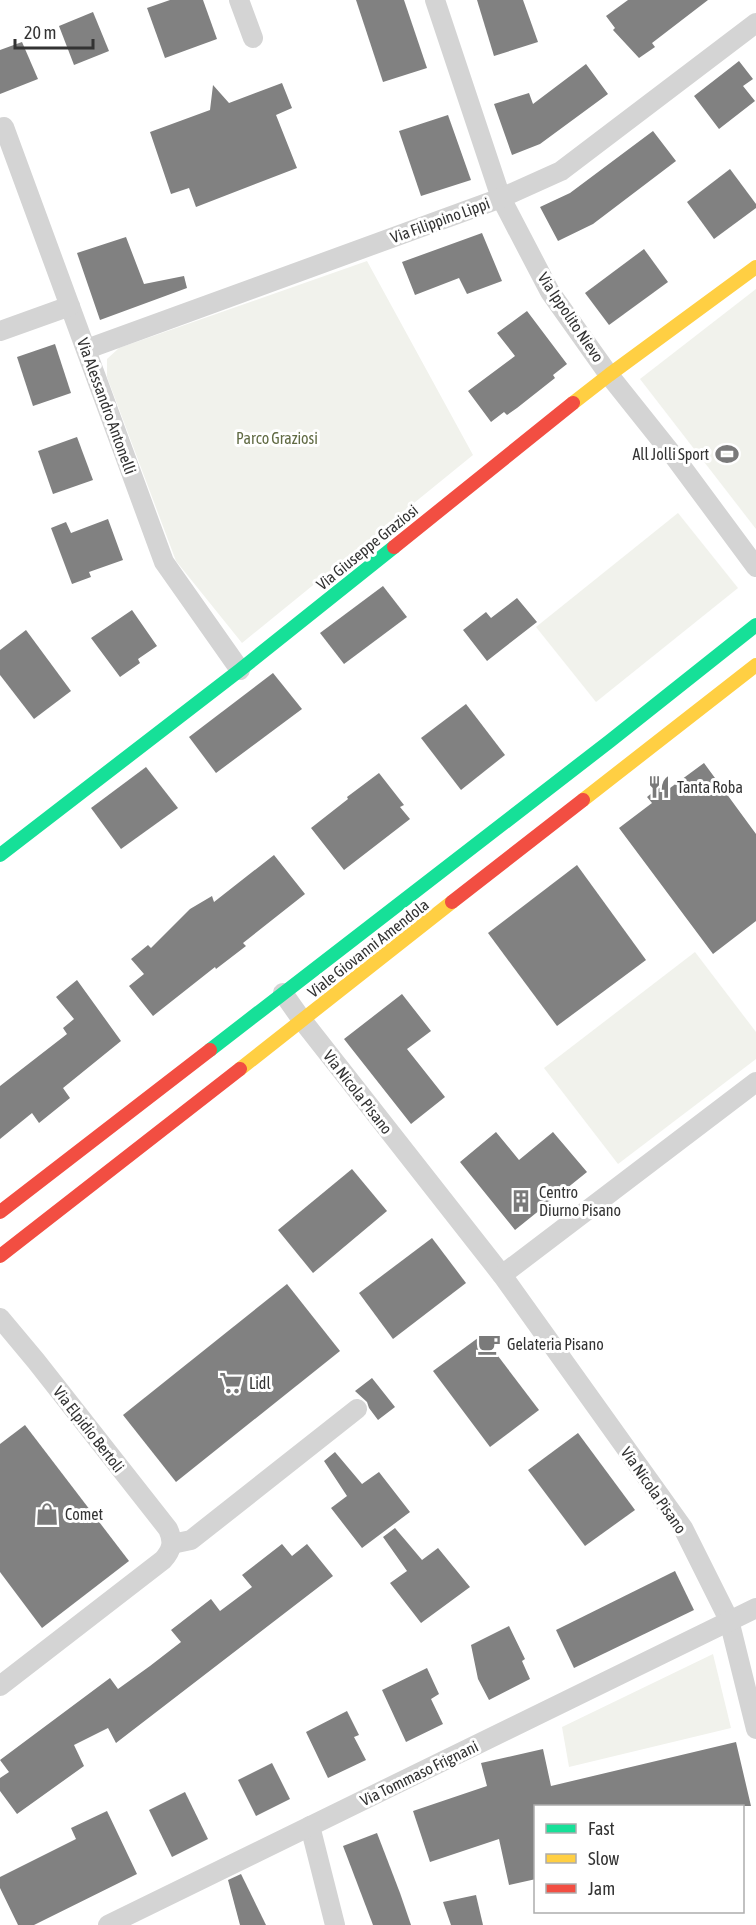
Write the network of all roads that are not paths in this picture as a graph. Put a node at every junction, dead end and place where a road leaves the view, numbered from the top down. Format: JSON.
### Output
{"nodes":[{"id":1,"x":239,"y":0,"type":"edge"},
{"id":2,"x":435,"y":0,"type":"edge"},
{"id":3,"x":756,"y":23,"type":"edge"},
{"id":4,"x":253,"y":38,"type":"dead end"},
{"id":5,"x":2,"y":128,"type":"edge"},
{"id":6,"x":501,"y":198,"type":"junction"},
{"id":7,"x":756,"y":267,"type":"edge"},
{"id":8,"x":70,"y":306,"type":"junction"},
{"id":9,"x":0,"y":331,"type":"edge"},
{"id":10,"x":87,"y":349,"type":"junction"},
{"id":11,"x":609,"y":375,"type":"junction"},
{"id":12,"x":756,"y":567,"type":"edge"},
{"id":13,"x":756,"y":625,"type":"edge"},
{"id":14,"x":756,"y":665,"type":"edge"},
{"id":15,"x":240,"y":670,"type":"junction"},
{"id":16,"x":0,"y":855,"type":"edge"},
{"id":17,"x":283,"y":993,"type":"junction"},
{"id":18,"x":302,"y":1020,"type":"junction"},
{"id":19,"x":756,"y":1082,"type":"edge"},
{"id":20,"x":0,"y":1212,"type":"edge"},
{"id":21,"x":0,"y":1256,"type":"edge"},
{"id":22,"x":501,"y":1275,"type":"junction"},
{"id":23,"x":0,"y":1318,"type":"edge"},
{"id":24,"x":357,"y":1409,"type":"dead end"},
{"id":25,"x":172,"y":1544,"type":"junction"},
{"id":26,"x":756,"y":1608,"type":"edge"},
{"id":27,"x":729,"y":1620,"type":"junction"},
{"id":28,"x":0,"y":1686,"type":"edge"},
{"id":29,"x":756,"y":1730,"type":"edge"},
{"id":30,"x":310,"y":1826,"type":"junction"},
{"id":31,"x":108,"y":1925,"type":"edge"},
{"id":32,"x":335,"y":1925,"type":"edge"}],
"edges":[{"from":1,"to":4,"type":"street"},
{"from":2,"to":6,"type":"street","name":"Via Ippolito Nievo"},
{"from":3,"to":6,"type":"street","name":"Via Filippino Lippi"},
{"from":5,"to":8,"type":"street","name":"Via Alessandro Antonelli"},
{"from":6,"to":10,"type":"street","name":"Via Filippino Lippi"},
{"from":6,"to":11,"type":"street","name":"Via Ippolito Nievo"},
{"from":7,"to":11,"type":"main road","name":"Via Giuseppe Graziosi"},
{"from":8,"to":9,"type":"street"},
{"from":8,"to":10,"type":"street","name":"Via Alessandro Antonelli"},
{"from":10,"to":15,"type":"street","name":"Via Alessandro Antonelli"},
{"from":11,"to":12,"type":"street","name":"Via Ippolito Nievo"},
{"from":11,"to":15,"type":"main road","name":"Via Giuseppe Graziosi"},
{"from":13,"to":17,"type":"main road","name":"Viale Giovanni Amendola"},
{"from":14,"to":18,"type":"main road","name":"Viale Giovanni Amendola"},
{"from":15,"to":16,"type":"main road","name":"Via Giuseppe Graziosi"},
{"from":17,"to":18,"type":"street","name":"Via Nicola Pisano"},
{"from":17,"to":20,"type":"main road","name":"Viale Giovanni Amendola"},
{"from":18,"to":21,"type":"main road","name":"Viale Giovanni Amendola"},
{"from":18,"to":22,"type":"street","name":"Via Nicola Pisano"},
{"from":19,"to":22,"type":"street"},
{"from":22,"to":27,"type":"street","name":"Via Nicola Pisano"},
{"from":23,"to":25,"type":"street","name":"Via Elpidio Bertoli"},
{"from":24,"to":25,"type":"street"},
{"from":25,"to":28,"type":"street"},
{"from":26,"to":27,"type":"street","name":"Via Tommaso Frignani"},
{"from":27,"to":29,"type":"street","name":"Via Nicola Pisano"},
{"from":27,"to":30,"type":"street","name":"Via Tommaso Frignani"},
{"from":30,"to":31,"type":"street","name":"Via Tommaso Frignani"},
{"from":30,"to":32,"type":"street"}]}
